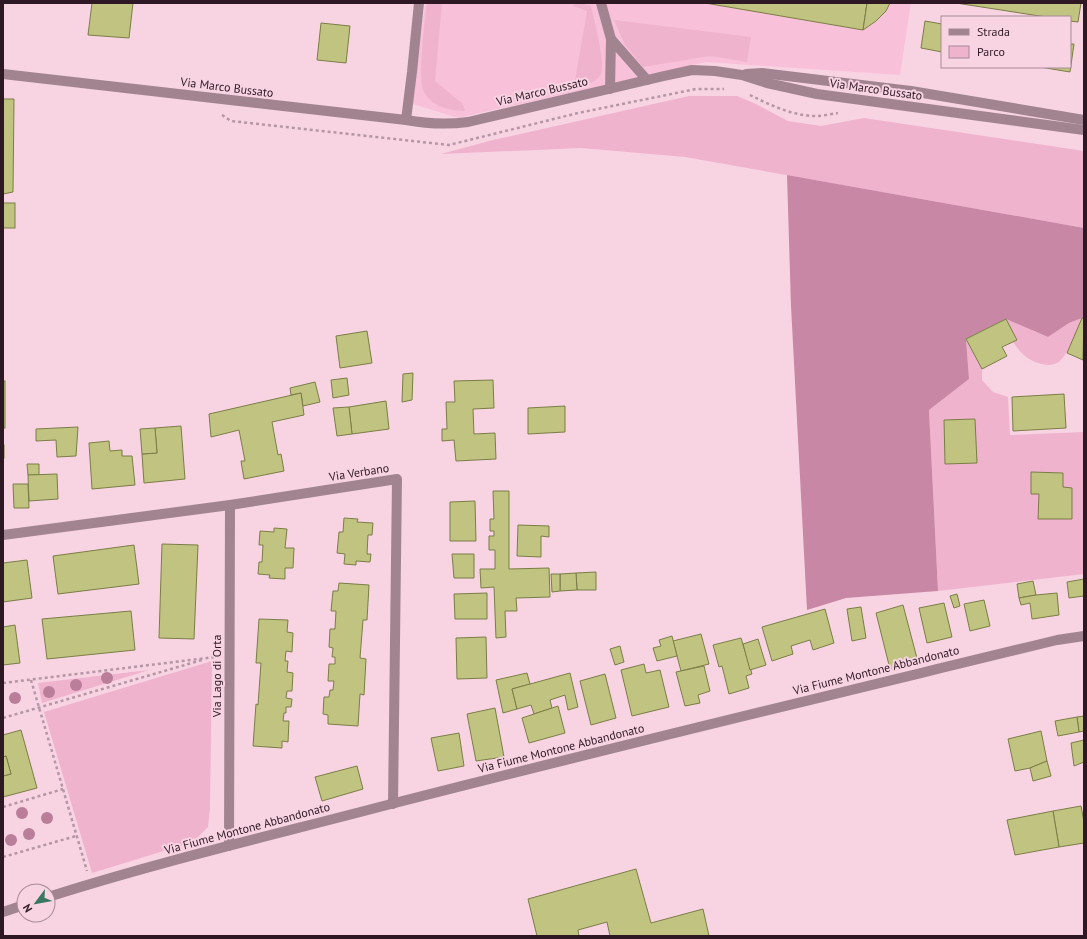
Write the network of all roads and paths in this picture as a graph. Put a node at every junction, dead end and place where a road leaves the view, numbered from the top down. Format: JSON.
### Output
{"nodes":[{"id":1,"x":419,"y":3,"type":"edge"},
{"id":2,"x":601,"y":3,"type":"edge"},
{"id":3,"x":611,"y":39,"type":"junction"},
{"id":4,"x":3,"y":74,"type":"edge"},
{"id":5,"x":742,"y":74,"type":"junction"},
{"id":6,"x":646,"y":80,"type":"junction"},
{"id":7,"x":610,"y":89,"type":"junction"},
{"id":8,"x":730,"y":89,"type":"dead end"},
{"id":9,"x":744,"y":92,"type":"dead end"},
{"id":10,"x":219,"y":100,"type":"junction"},
{"id":11,"x":840,"y":113,"type":"dead end"},
{"id":12,"x":973,"y":114,"type":"junction"},
{"id":13,"x":406,"y":120,"type":"junction"},
{"id":14,"x":1082,"y":120,"type":"edge"},
{"id":15,"x":1084,"y":130,"type":"edge"},
{"id":16,"x":230,"y":505,"type":"junction"},
{"id":17,"x":3,"y":535,"type":"edge"},
{"id":18,"x":1084,"y":636,"type":"edge"},
{"id":19,"x":229,"y":656,"type":"junction"},
{"id":20,"x":209,"y":658,"type":"junction"},
{"id":21,"x":31,"y":680,"type":"junction"},
{"id":22,"x":3,"y":683,"type":"edge"},
{"id":23,"x":39,"y":707,"type":"junction"},
{"id":24,"x":3,"y":718,"type":"edge"},
{"id":25,"x":63,"y":789,"type":"junction"},
{"id":26,"x":393,"y":804,"type":"junction"},
{"id":27,"x":3,"y":807,"type":"edge"},
{"id":28,"x":76,"y":836,"type":"junction"},
{"id":29,"x":229,"y":846,"type":"junction"},
{"id":30,"x":3,"y":857,"type":"edge"},
{"id":31,"x":90,"y":884,"type":"junction"},
{"id":32,"x":56,"y":895,"type":"edge"},
{"id":33,"x":16,"y":908,"type":"edge"},
{"id":34,"x":3,"y":912,"type":"edge"}],
"edges":[{"from":1,"to":13,"type":"street"},
{"from":2,"to":3,"type":"street"},
{"from":3,"to":6,"type":"street"},
{"from":3,"to":7,"type":"street"},
{"from":4,"to":10,"type":"street","name":"Via Marco Bussato"},
{"from":5,"to":6,"type":"street","name":"Via Marco Bussato"},
{"from":5,"to":12,"type":"street","name":"Via Marco Bussato"},
{"from":5,"to":14,"type":"street"},
{"from":6,"to":7,"type":"street","name":"Via Marco Bussato"},
{"from":7,"to":13,"type":"street","name":"Via Marco Bussato"},
{"from":8,"to":10,"type":"path"},
{"from":9,"to":11,"type":"path"},
{"from":10,"to":13,"type":"street","name":"Via Marco Bussato"},
{"from":12,"to":14,"type":"street"},
{"from":12,"to":15,"type":"street","name":"Via Marco Bussato"},
{"from":16,"to":17,"type":"street","name":"Via Verbano"},
{"from":16,"to":19,"type":"street","name":"Via Lago di Orta"},
{"from":16,"to":26,"type":"street","name":"Via Verbano"},
{"from":18,"to":26,"type":"street","name":"Via Fiume Montone Abbandonato"},
{"from":19,"to":20,"type":"path"},
{"from":19,"to":29,"type":"street","name":"Via Lago di Orta"},
{"from":20,"to":21,"type":"path"},
{"from":20,"to":23,"type":"path"},
{"from":21,"to":22,"type":"path"},
{"from":21,"to":23,"type":"path"},
{"from":23,"to":24,"type":"path"},
{"from":23,"to":25,"type":"path"},
{"from":25,"to":27,"type":"path"},
{"from":25,"to":28,"type":"path"},
{"from":26,"to":29,"type":"street","name":"Via Fiume Montone Abbandonato"},
{"from":28,"to":30,"type":"path"},
{"from":28,"to":31,"type":"path"},
{"from":29,"to":31,"type":"street","name":"Via Fiume Montone Abbandonato"},
{"from":31,"to":32,"type":"street","name":"Via Fiume Montone Abbandonato"},
{"from":33,"to":34,"type":"street"}]}
